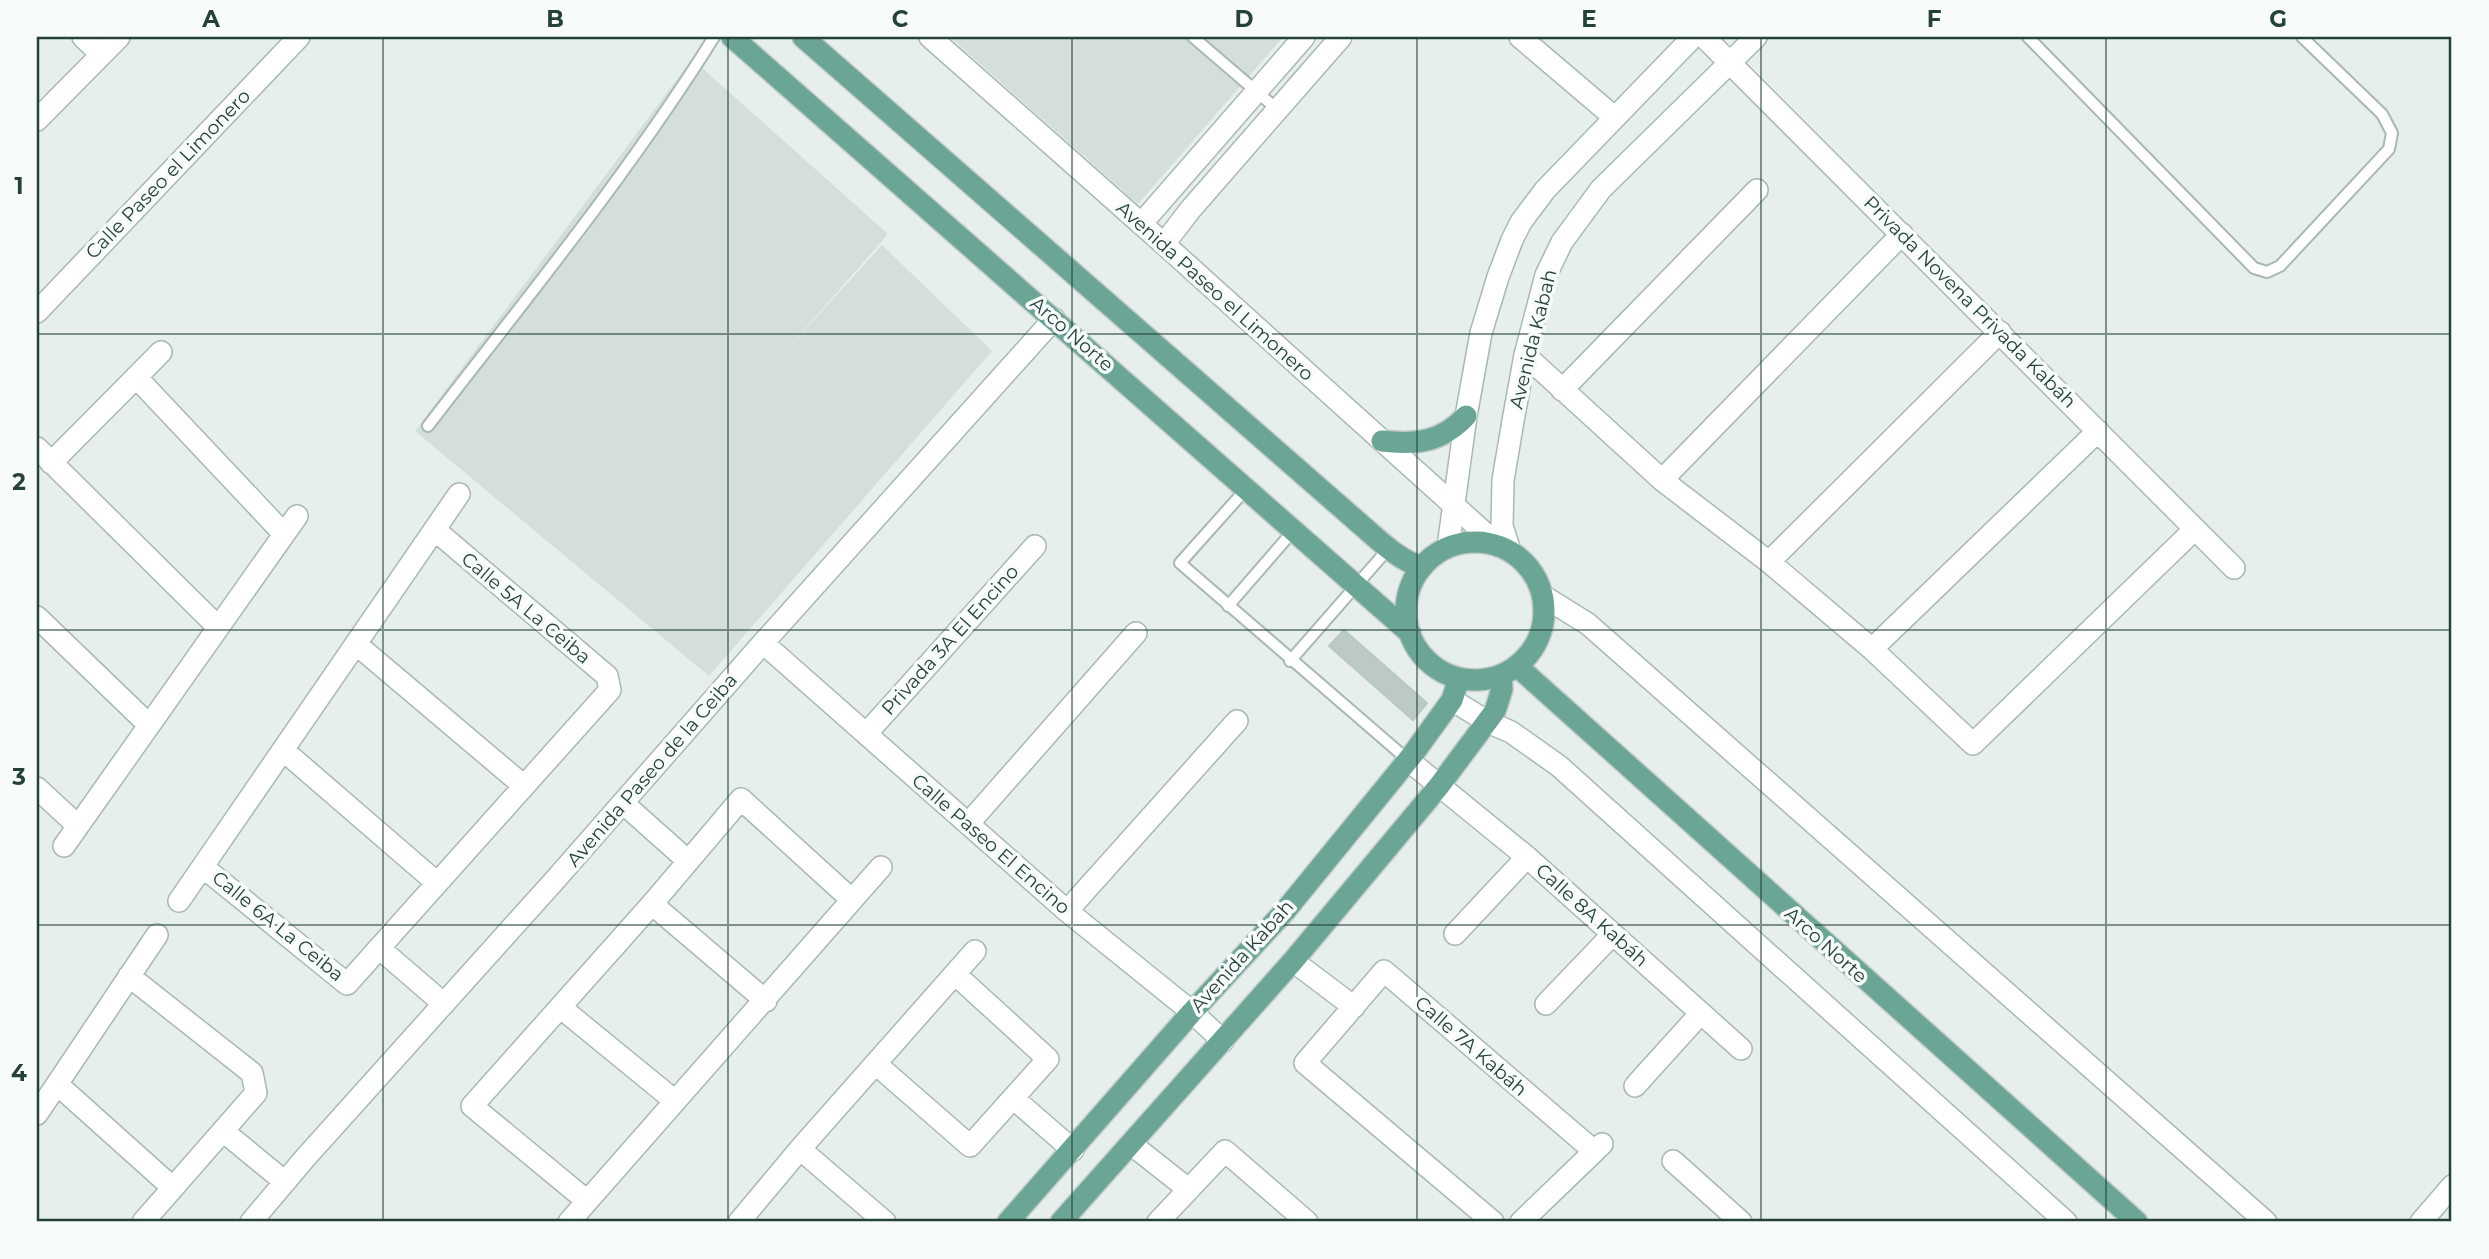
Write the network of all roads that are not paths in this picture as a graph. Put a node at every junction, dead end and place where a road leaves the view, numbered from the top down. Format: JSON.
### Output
{"nodes":[{"id":1,"x":83,"y":37,"type":"edge"},
{"id":2,"x":119,"y":37,"type":"edge"},
{"id":3,"x":299,"y":37,"type":"edge"},
{"id":4,"x":714,"y":37,"type":"edge"},
{"id":5,"x":732,"y":37,"type":"edge"},
{"id":6,"x":803,"y":37,"type":"edge"},
{"id":7,"x":1193,"y":37,"type":"edge"},
{"id":8,"x":1304,"y":37,"type":"edge"},
{"id":9,"x":1341,"y":37,"type":"edge"},
{"id":10,"x":1520,"y":37,"type":"edge"},
{"id":11,"x":1693,"y":37,"type":"edge"},
{"id":12,"x":1704,"y":37,"type":"edge"},
{"id":13,"x":1756,"y":37,"type":"edge"},
{"id":14,"x":2028,"y":37,"type":"edge"},
{"id":15,"x":2302,"y":37,"type":"edge"},
{"id":16,"x":941,"y":43,"type":"edge"},
{"id":17,"x":101,"y":54,"type":"junction"},
{"id":18,"x":1731,"y":62,"type":"junction"},
{"id":19,"x":1256,"y":91,"type":"junction"},
{"id":20,"x":1278,"y":110,"type":"junction"},
{"id":21,"x":1614,"y":117,"type":"junction"},
{"id":22,"x":37,"y":120,"type":"edge"},
{"id":23,"x":1757,"y":190,"type":"dead end"},
{"id":24,"x":1142,"y":224,"type":"junction"},
{"id":25,"x":1902,"y":234,"type":"junction"},
{"id":26,"x":1164,"y":244,"type":"junction"},
{"id":27,"x":37,"y":312,"type":"edge"},
{"id":28,"x":1054,"y":319,"type":"junction"},
{"id":29,"x":2000,"y":332,"type":"junction"},
{"id":30,"x":161,"y":352,"type":"dead end"},
{"id":31,"x":1525,"y":355,"type":"junction"},
{"id":32,"x":136,"y":377,"type":"junction"},
{"id":33,"x":1562,"y":390,"type":"junction"},
{"id":34,"x":1466,"y":416,"type":"junction"},
{"id":35,"x":428,"y":426,"type":"dead end"},
{"id":36,"x":2098,"y":431,"type":"junction"},
{"id":37,"x":1382,"y":440,"type":"junction"},
{"id":38,"x":44,"y":456,"type":"edge"},
{"id":39,"x":1662,"y":480,"type":"junction"},
{"id":40,"x":1247,"y":488,"type":"junction"},
{"id":41,"x":459,"y":495,"type":"dead end"},
{"id":42,"x":1454,"y":506,"type":"junction"},
{"id":43,"x":297,"y":516,"type":"dead end"},
{"id":44,"x":2195,"y":529,"type":"junction"},
{"id":45,"x":435,"y":530,"type":"junction"},
{"id":46,"x":1294,"y":530,"type":"junction"},
{"id":47,"x":284,"y":534,"type":"junction"},
{"id":48,"x":1035,"y":546,"type":"dead end"},
{"id":49,"x":1448,"y":547,"type":"junction"},
{"id":50,"x":1389,"y":548,"type":"junction"},
{"id":51,"x":1504,"y":549,"type":"junction"},
{"id":52,"x":1769,"y":562,"type":"junction"},
{"id":53,"x":1422,"y":567,"type":"junction"},
{"id":54,"x":2234,"y":568,"type":"dead end"},
{"id":55,"x":1357,"y":586,"type":"junction"},
{"id":56,"x":1543,"y":596,"type":"junction"},
{"id":57,"x":1228,"y":606,"type":"junction"},
{"id":58,"x":37,"y":617,"type":"edge"},
{"id":59,"x":218,"y":627,"type":"junction"},
{"id":60,"x":1136,"y":633,"type":"dead end"},
{"id":61,"x":1410,"y":634,"type":"junction"},
{"id":62,"x":763,"y":643,"type":"junction"},
{"id":63,"x":356,"y":644,"type":"junction"},
{"id":64,"x":1872,"y":649,"type":"junction"},
{"id":65,"x":1290,"y":661,"type":"junction"},
{"id":66,"x":1509,"y":671,"type":"junction"},
{"id":67,"x":1459,"y":678,"type":"junction"},
{"id":68,"x":610,"y":690,"type":"joint"},
{"id":69,"x":1452,"y":700,"type":"junction"},
{"id":70,"x":1237,"y":721,"type":"dead end"},
{"id":71,"x":1488,"y":722,"type":"junction"},
{"id":72,"x":149,"y":725,"type":"junction"},
{"id":73,"x":866,"y":734,"type":"junction"},
{"id":74,"x":283,"y":750,"type":"junction"},
{"id":75,"x":1408,"y":760,"type":"junction"},
{"id":76,"x":524,"y":786,"type":"junction"},
{"id":77,"x":1438,"y":786,"type":"junction"},
{"id":78,"x":37,"y":788,"type":"edge"},
{"id":79,"x":622,"y":803,"type":"junction"},
{"id":80,"x":968,"y":824,"type":"junction"},
{"id":81,"x":78,"y":826,"type":"junction"},
{"id":82,"x":64,"y":846,"type":"dead end"},
{"id":83,"x":1527,"y":857,"type":"junction"},
{"id":84,"x":688,"y":861,"type":"junction"},
{"id":85,"x":203,"y":867,"type":"junction"},
{"id":86,"x":881,"y":867,"type":"dead end"},
{"id":87,"x":437,"y":883,"type":"junction"},
{"id":88,"x":852,"y":900,"type":"junction"},
{"id":89,"x":179,"y":901,"type":"dead end"},
{"id":90,"x":652,"y":904,"type":"junction"},
{"id":91,"x":1067,"y":911,"type":"junction"},
{"id":92,"x":1455,"y":934,"type":"dead end"},
{"id":93,"x":1613,"y":934,"type":"junction"},
{"id":94,"x":157,"y":935,"type":"dead end"},
{"id":95,"x":379,"y":948,"type":"junction"},
{"id":96,"x":975,"y":951,"type":"dead end"},
{"id":97,"x":1293,"y":961,"type":"junction"},
{"id":98,"x":955,"y":974,"type":"junction"},
{"id":99,"x":129,"y":976,"type":"junction"},
{"id":100,"x":766,"y":1001,"type":"junction"},
{"id":101,"x":444,"y":1004,"type":"junction"},
{"id":102,"x":1546,"y":1004,"type":"dead end"},
{"id":103,"x":560,"y":1007,"type":"junction"},
{"id":104,"x":1354,"y":1007,"type":"junction"},
{"id":105,"x":1192,"y":1012,"type":"junction"},
{"id":106,"x":1701,"y":1013,"type":"junction"},
{"id":107,"x":1223,"y":1041,"type":"junction"},
{"id":108,"x":1741,"y":1049,"type":"dead end"},
{"id":109,"x":876,"y":1064,"type":"junction"},
{"id":110,"x":57,"y":1084,"type":"junction"},
{"id":111,"x":1636,"y":1086,"type":"dead end"},
{"id":112,"x":1013,"y":1098,"type":"junction"},
{"id":113,"x":675,"y":1101,"type":"junction"},
{"id":114,"x":37,"y":1114,"type":"edge"},
{"id":115,"x":223,"y":1131,"type":"junction"},
{"id":116,"x":1131,"y":1144,"type":"junction"},
{"id":117,"x":800,"y":1149,"type":"junction"},
{"id":118,"x":1073,"y":1150,"type":"junction"},
{"id":119,"x":1673,"y":1161,"type":"dead end"},
{"id":120,"x":285,"y":1182,"type":"junction"},
{"id":121,"x":2452,"y":1186,"type":"edge"},
{"id":122,"x":173,"y":1188,"type":"junction"},
{"id":123,"x":1188,"y":1189,"type":"junction"},
{"id":124,"x":587,"y":1201,"type":"junction"},
{"id":125,"x":143,"y":1222,"type":"edge"},
{"id":126,"x":251,"y":1222,"type":"edge"},
{"id":127,"x":569,"y":1222,"type":"edge"},
{"id":128,"x":739,"y":1222,"type":"edge"},
{"id":129,"x":885,"y":1222,"type":"edge"},
{"id":130,"x":1008,"y":1222,"type":"edge"},
{"id":131,"x":1061,"y":1222,"type":"edge"},
{"id":132,"x":1158,"y":1222,"type":"edge"},
{"id":133,"x":1307,"y":1222,"type":"edge"},
{"id":134,"x":1493,"y":1222,"type":"edge"},
{"id":135,"x":1521,"y":1222,"type":"edge"},
{"id":136,"x":1741,"y":1222,"type":"edge"},
{"id":137,"x":2066,"y":1222,"type":"edge"},
{"id":138,"x":2137,"y":1222,"type":"edge"},
{"id":139,"x":2266,"y":1222,"type":"edge"},
{"id":140,"x":2421,"y":1222,"type":"edge"}],
"edges":[{"from":1,"to":17,"type":"street"},
{"from":2,"to":17,"type":"street"},
{"from":3,"to":27,"type":"street","name":"Calle Paseo el Limonero"},
{"from":4,"to":35,"type":"lane"},
{"from":5,"to":28,"type":"main road","name":"Arco Norte"},
{"from":6,"to":50,"type":"main road"},
{"from":7,"to":19,"type":"lane"},
{"from":8,"to":19,"type":"street"},
{"from":9,"to":20,"type":"street"},
{"from":10,"to":21,"type":"street"},
{"from":11,"to":21,"type":"street"},
{"from":12,"to":18,"type":"street","name":"Privada Novena Privada Kabáh"},
{"from":13,"to":18,"type":"street","name":"Avenida Kabah"},
{"from":14,"to":15,"type":"lane"},
{"from":16,"to":24,"type":"street","name":"Avenida Paseo el Limonero"},
{"from":17,"to":22,"type":"street"},
{"from":18,"to":25,"type":"street","name":"Privada Novena Privada Kabáh"},
{"from":18,"to":31,"type":"street","name":"Avenida Kabah"},
{"from":19,"to":20,"type":"lane"},
{"from":19,"to":24,"type":"street"},
{"from":20,"to":26,"type":"street"},
{"from":21,"to":34,"type":"street"},
{"from":23,"to":33,"type":"street"},
{"from":24,"to":26,"type":"street","name":"Avenida Paseo el Limonero"},
{"from":25,"to":29,"type":"street","name":"Privada Novena Privada Kabáh"},
{"from":25,"to":39,"type":"street"},
{"from":26,"to":37,"type":"street","name":"Avenida Paseo el Limonero"},
{"from":28,"to":40,"type":"main road","name":"Arco Norte"},
{"from":28,"to":62,"type":"street","name":"Avenida Paseo de la Ceiba"},
{"from":29,"to":36,"type":"street","name":"Privada Novena Privada Kabáh"},
{"from":29,"to":52,"type":"street"},
{"from":30,"to":32,"type":"street"},
{"from":31,"to":33,"type":"street"},
{"from":31,"to":51,"type":"street","name":"Avenida Kabah"},
{"from":32,"to":38,"type":"street"},
{"from":32,"to":47,"type":"street"},
{"from":33,"to":39,"type":"street"},
{"from":34,"to":37,"type":"main road"},
{"from":34,"to":42,"type":"street"},
{"from":36,"to":44,"type":"street","name":"Privada Novena Privada Kabáh"},
{"from":36,"to":64,"type":"street"},
{"from":37,"to":42,"type":"street","name":"Avenida Paseo el Limonero"},
{"from":38,"to":59,"type":"street"},
{"from":39,"to":52,"type":"street"},
{"from":40,"to":46,"type":"main road","name":"Arco Norte"},
{"from":40,"to":57,"type":"lane"},
{"from":41,"to":45,"type":"street","name":"Calle 6A La Ceiba"},
{"from":42,"to":49,"type":"street"},
{"from":42,"to":51,"type":"street","name":"Avenida Paseo el Limonero"},
{"from":43,"to":47,"type":"street"},
{"from":44,"to":54,"type":"street","name":"Privada Novena Privada Kabáh"},
{"from":44,"to":64,"type":"street"},
{"from":45,"to":63,"type":"street","name":"Calle 6A La Ceiba"},
{"from":45,"to":68,"type":"street","name":"Calle 5A La Ceiba"},
{"from":46,"to":55,"type":"main road","name":"Arco Norte"},
{"from":46,"to":57,"type":"lane"},
{"from":47,"to":59,"type":"street"},
{"from":48,"to":73,"type":"street","name":"Privada 3A El Encino"},
{"from":49,"to":51,"type":"main road"},
{"from":49,"to":53,"type":"main road"},
{"from":50,"to":53,"type":"main road"},
{"from":50,"to":55,"type":"lane"},
{"from":51,"to":56,"type":"main road"},
{"from":52,"to":64,"type":"street"},
{"from":53,"to":61,"type":"main road"},
{"from":55,"to":61,"type":"main road","name":"Arco Norte"},
{"from":55,"to":65,"type":"lane"},
{"from":56,"to":66,"type":"main road"},
{"from":56,"to":139,"type":"street"},
{"from":57,"to":65,"type":"lane"},
{"from":58,"to":72,"type":"street"},
{"from":59,"to":72,"type":"street"},
{"from":60,"to":80,"type":"street"},
{"from":61,"to":67,"type":"main road"},
{"from":62,"to":73,"type":"street","name":"Calle Paseo El Encino"},
{"from":62,"to":79,"type":"street","name":"Avenida Paseo de la Ceiba"},
{"from":63,"to":74,"type":"street","name":"Calle 6A La Ceiba"},
{"from":63,"to":76,"type":"street"},
{"from":65,"to":75,"type":"lane"},
{"from":66,"to":67,"type":"main road"},
{"from":66,"to":71,"type":"main road","name":"Avenida Kabah"},
{"from":66,"to":138,"type":"main road","name":"Arco Norte"},
{"from":67,"to":69,"type":"main road","name":"Avenida Kabah"},
{"from":68,"to":76,"type":"street","name":"Calle 6A La Ceiba"},
{"from":69,"to":71,"type":"street"},
{"from":69,"to":75,"type":"main road","name":"Avenida Kabah"},
{"from":70,"to":91,"type":"street"},
{"from":71,"to":77,"type":"main road","name":"Avenida Kabah"},
{"from":71,"to":137,"type":"street"},
{"from":72,"to":81,"type":"street"},
{"from":73,"to":80,"type":"street","name":"Calle Paseo El Encino"},
{"from":74,"to":85,"type":"street","name":"Calle 6A La Ceiba"},
{"from":74,"to":87,"type":"street"},
{"from":75,"to":77,"type":"street","name":"Calle 8A Kabáh"},
{"from":75,"to":105,"type":"main road","name":"Avenida Kabah"},
{"from":76,"to":87,"type":"street","name":"Calle 6A La Ceiba"},
{"from":77,"to":83,"type":"street","name":"Calle 8A Kabáh"},
{"from":77,"to":97,"type":"main road","name":"Avenida Kabah"},
{"from":78,"to":81,"type":"street"},
{"from":79,"to":84,"type":"street"},
{"from":79,"to":101,"type":"street","name":"Avenida Paseo de la Ceiba"},
{"from":80,"to":91,"type":"street","name":"Calle Paseo El Encino"},
{"from":81,"to":82,"type":"street"},
{"from":83,"to":92,"type":"street"},
{"from":83,"to":93,"type":"street","name":"Calle 8A Kabáh"},
{"from":84,"to":88,"type":"street"},
{"from":84,"to":90,"type":"street"},
{"from":85,"to":89,"type":"street","name":"Calle 6A La Ceiba"},
{"from":85,"to":95,"type":"street","name":"Calle 6A La Ceiba"},
{"from":86,"to":88,"type":"street"},
{"from":87,"to":95,"type":"street","name":"Calle 6A La Ceiba"},
{"from":88,"to":100,"type":"street"},
{"from":90,"to":100,"type":"street"},
{"from":90,"to":103,"type":"street"},
{"from":91,"to":105,"type":"street","name":"Calle Paseo El Encino"},
{"from":93,"to":102,"type":"street"},
{"from":93,"to":106,"type":"street","name":"Calle 8A Kabáh"},
{"from":94,"to":99,"type":"street"},
{"from":95,"to":101,"type":"street"},
{"from":96,"to":98,"type":"street"},
{"from":97,"to":104,"type":"street"},
{"from":97,"to":107,"type":"main road","name":"Avenida Kabah"},
{"from":98,"to":109,"type":"street"},
{"from":98,"to":112,"type":"street"},
{"from":99,"to":110,"type":"street"},
{"from":99,"to":115,"type":"street"},
{"from":100,"to":113,"type":"street"},
{"from":101,"to":120,"type":"street","name":"Avenida Paseo de la Ceiba"},
{"from":103,"to":113,"type":"street"},
{"from":103,"to":124,"type":"street"},
{"from":104,"to":134,"type":"street","name":"Calle 7A Kabáh"},
{"from":104,"to":135,"type":"street","name":"Calle 7A Kabáh"},
{"from":105,"to":107,"type":"street","name":"Calle Paseo El Encino"},
{"from":105,"to":118,"type":"main road","name":"Avenida Kabah"},
{"from":106,"to":108,"type":"street","name":"Calle 8A Kabáh"},
{"from":106,"to":111,"type":"street"},
{"from":107,"to":116,"type":"main road","name":"Avenida Kabah"},
{"from":109,"to":112,"type":"street"},
{"from":109,"to":117,"type":"street"},
{"from":110,"to":114,"type":"street"},
{"from":110,"to":122,"type":"street"},
{"from":112,"to":118,"type":"street"},
{"from":113,"to":124,"type":"street"},
{"from":115,"to":120,"type":"street"},
{"from":115,"to":122,"type":"street"},
{"from":116,"to":123,"type":"street"},
{"from":116,"to":131,"type":"main road","name":"Avenida Kabah"},
{"from":117,"to":128,"type":"street"},
{"from":117,"to":129,"type":"street"},
{"from":118,"to":130,"type":"main road","name":"Avenida Kabah"},
{"from":119,"to":136,"type":"street"},
{"from":120,"to":126,"type":"street","name":"Avenida Paseo de la Ceiba"},
{"from":121,"to":140,"type":"street"},
{"from":122,"to":125,"type":"street"},
{"from":123,"to":132,"type":"street"},
{"from":123,"to":133,"type":"street"},
{"from":124,"to":127,"type":"street"}]}
